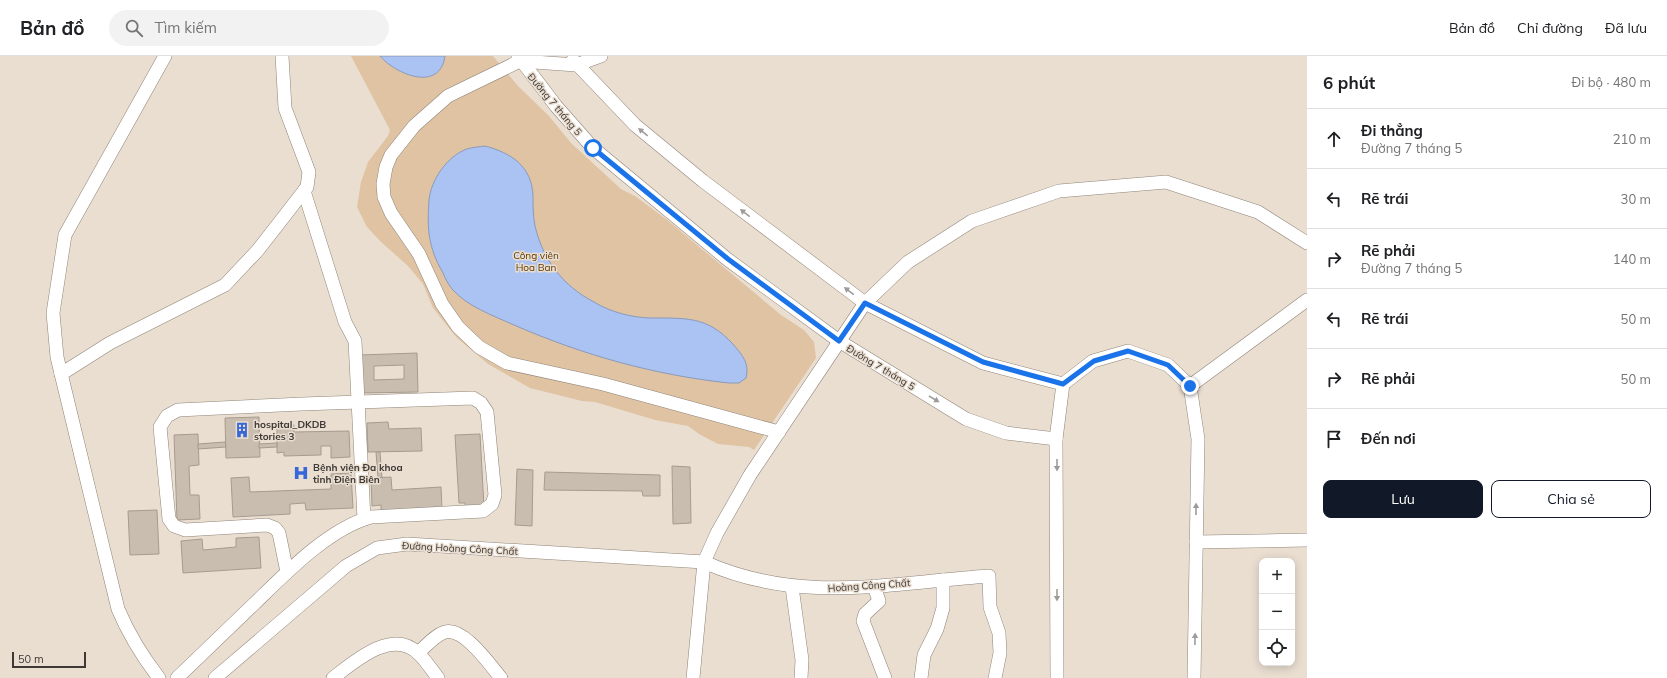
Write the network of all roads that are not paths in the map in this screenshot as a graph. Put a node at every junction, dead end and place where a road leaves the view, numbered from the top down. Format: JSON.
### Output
{"nodes":[{"id":1,"x":165,"y":56,"type":"edge"},
{"id":2,"x":282,"y":56,"type":"edge"},
{"id":3,"x":601,"y":56,"type":"edge"},
{"id":4,"x":519,"y":58,"type":"edge"},
{"id":5,"x":573,"y":60,"type":"edge"},
{"id":6,"x":304,"y":191,"type":"junction"},
{"id":7,"x":1307,"y":243,"type":"edge"},
{"id":8,"x":1307,"y":300,"type":"edge"},
{"id":9,"x":865,"y":303,"type":"junction"},
{"id":10,"x":839,"y":341,"type":"junction"},
{"id":11,"x":61,"y":374,"type":"junction"},
{"id":12,"x":1063,"y":384,"type":"junction"},
{"id":13,"x":1190,"y":386,"type":"junction"},
{"id":14,"x":358,"y":403,"type":"junction"},
{"id":15,"x":779,"y":432,"type":"junction"},
{"id":16,"x":1056,"y":439,"type":"junction"},
{"id":17,"x":364,"y":519,"type":"junction"},
{"id":18,"x":1307,"y":540,"type":"edge"},
{"id":19,"x":1196,"y":542,"type":"junction"},
{"id":20,"x":704,"y":562,"type":"junction"},
{"id":21,"x":287,"y":572,"type":"junction"},
{"id":22,"x":944,"y":580,"type":"junction"},
{"id":23,"x":874,"y":586,"type":"junction"},
{"id":24,"x":792,"y":587,"type":"junction"},
{"id":25,"x":418,"y":653,"type":"junction"},
{"id":26,"x":432,"y":676,"type":"edge"},
{"id":27,"x":160,"y":678,"type":"edge"},
{"id":28,"x":177,"y":678,"type":"edge"},
{"id":29,"x":215,"y":678,"type":"edge"},
{"id":30,"x":333,"y":678,"type":"edge"},
{"id":31,"x":501,"y":678,"type":"edge"},
{"id":32,"x":693,"y":678,"type":"edge"},
{"id":33,"x":801,"y":678,"type":"edge"},
{"id":34,"x":885,"y":678,"type":"edge"},
{"id":35,"x":921,"y":678,"type":"edge"},
{"id":36,"x":995,"y":678,"type":"edge"},
{"id":37,"x":1057,"y":678,"type":"edge"},
{"id":38,"x":1194,"y":678,"type":"edge"}],
"edges":[{"from":1,"to":11,"type":"street"},
{"from":2,"to":6,"type":"street"},
{"from":3,"to":5,"type":"street"},
{"from":4,"to":5,"type":"street"},
{"from":4,"to":10,"type":"street","name":"Đường 7 tháng 5"},
{"from":4,"to":15,"type":"street"},
{"from":9,"to":5,"type":"street","one_way":true},
{"from":6,"to":11,"type":"street"},
{"from":6,"to":14,"type":"street"},
{"from":7,"to":9,"type":"street"},
{"from":8,"to":13,"type":"street"},
{"from":9,"to":10,"type":"street"},
{"from":9,"to":12,"type":"street"},
{"from":10,"to":15,"type":"street"},
{"from":10,"to":16,"type":"street","name":"Đường 7 tháng 5","one_way":true},
{"from":11,"to":27,"type":"street"},
{"from":12,"to":13,"type":"street"},
{"from":12,"to":16,"type":"street"},
{"from":19,"to":13,"type":"street","one_way":true},
{"from":14,"to":17,"type":"street"},
{"from":14,"to":17,"type":"street"},
{"from":14,"to":21,"type":"street"},
{"from":15,"to":20,"type":"street"},
{"from":16,"to":37,"type":"street","one_way":true},
{"from":17,"to":21,"type":"street"},
{"from":18,"to":19,"type":"street"},
{"from":38,"to":19,"type":"street","one_way":true},
{"from":20,"to":24,"type":"street","name":"Hoàng Công Chất"},
{"from":20,"to":29,"type":"street","name":"Đường Hoàng Công Chất"},
{"from":20,"to":32,"type":"street"},
{"from":21,"to":28,"type":"street"},
{"from":22,"to":23,"type":"street","name":"Hoàng Công Chất"},
{"from":22,"to":35,"type":"street"},
{"from":22,"to":36,"type":"street","name":"Hoàng Công Chất"},
{"from":23,"to":24,"type":"street","name":"Hoàng Công Chất"},
{"from":23,"to":34,"type":"street"},
{"from":24,"to":33,"type":"street"},
{"from":25,"to":26,"type":"street"},
{"from":25,"to":30,"type":"street"},
{"from":25,"to":31,"type":"street"}]}
